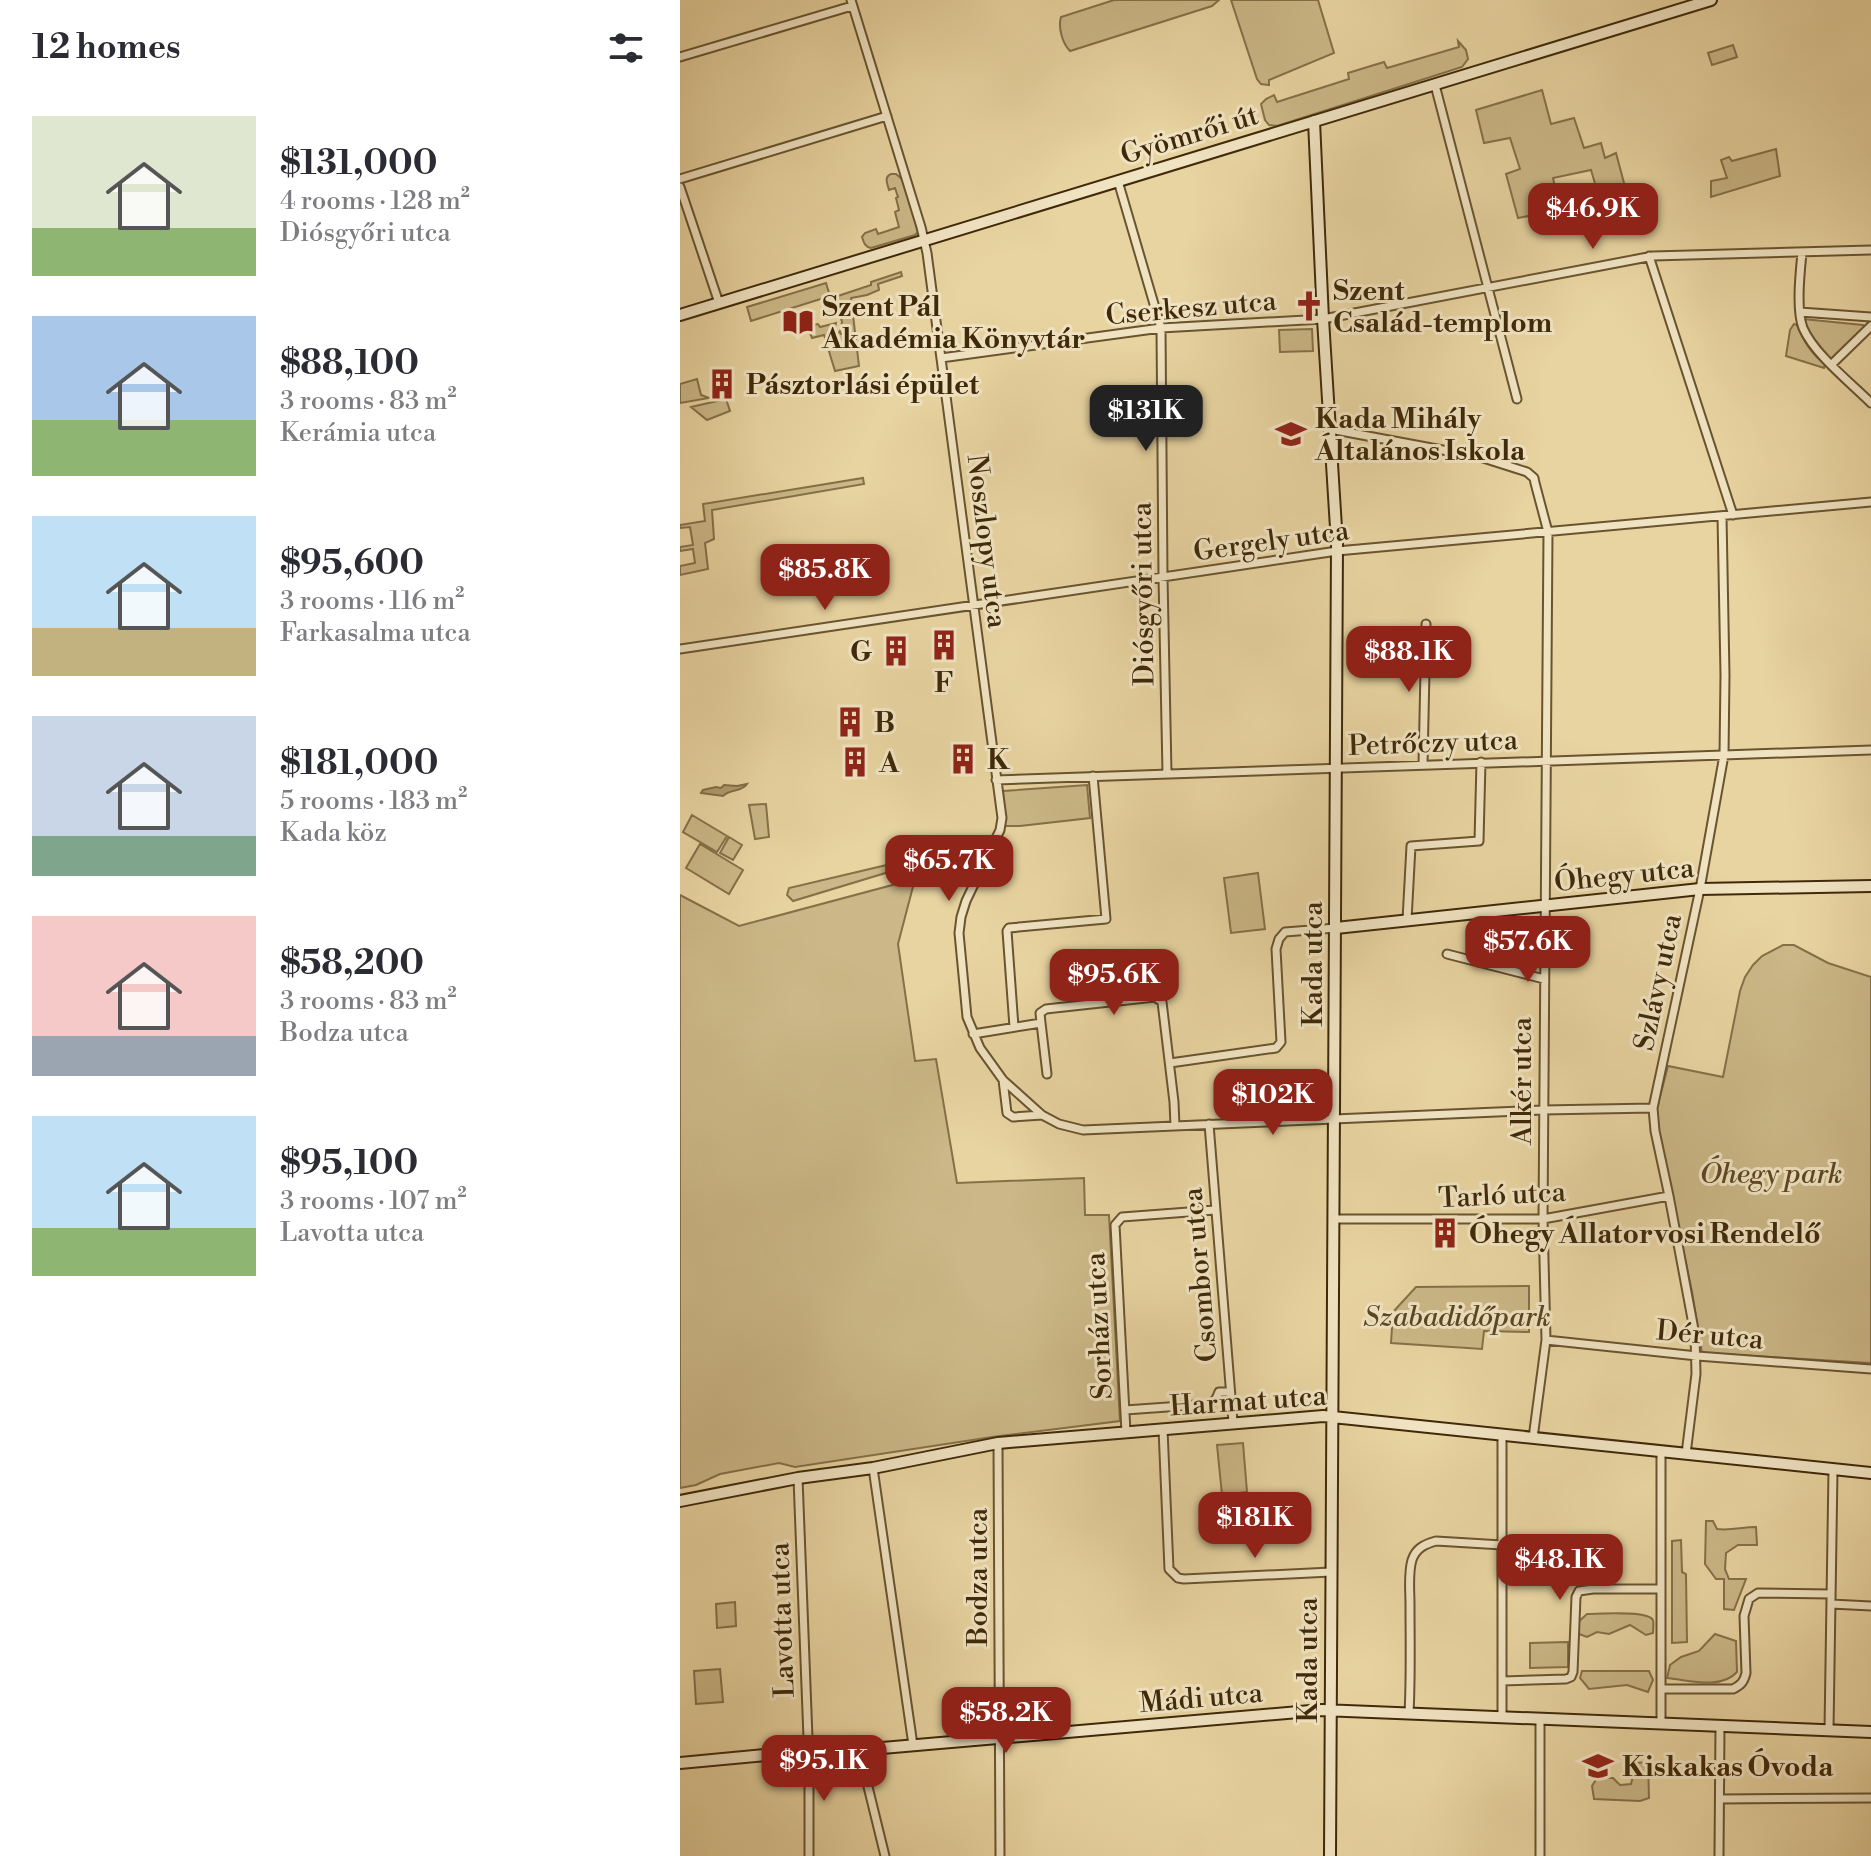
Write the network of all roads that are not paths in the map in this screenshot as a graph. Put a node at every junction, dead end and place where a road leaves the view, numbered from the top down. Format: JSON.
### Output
{"nodes":[{"id":1,"x":1711,"y":0,"type":"edge"},
{"id":2,"x":852,"y":3,"type":"edge"},
{"id":3,"x":680,"y":57,"type":"edge"},
{"id":4,"x":1435,"y":85,"type":"junction"},
{"id":5,"x":887,"y":116,"type":"junction"},
{"id":6,"x":1314,"y":121,"type":"junction"},
{"id":7,"x":680,"y":179,"type":"edge"},
{"id":8,"x":1118,"y":181,"type":"junction"},
{"id":9,"x":680,"y":187,"type":"edge"},
{"id":10,"x":925,"y":240,"type":"junction"},
{"id":11,"x":1871,"y":250,"type":"edge"},
{"id":12,"x":1802,"y":253,"type":"junction"},
{"id":13,"x":1649,"y":256,"type":"junction"},
{"id":14,"x":1487,"y":287,"type":"junction"},
{"id":15,"x":719,"y":303,"type":"junction"},
{"id":16,"x":1800,"y":312,"type":"junction"},
{"id":17,"x":680,"y":315,"type":"edge"},
{"id":18,"x":1871,"y":317,"type":"edge"},
{"id":19,"x":1323,"y":319,"type":"junction"},
{"id":20,"x":1871,"y":326,"type":"edge"},
{"id":21,"x":1161,"y":328,"type":"junction"},
{"id":22,"x":941,"y":358,"type":"junction"},
{"id":23,"x":1832,"y":364,"type":"junction"},
{"id":24,"x":1517,"y":399,"type":"dead end"},
{"id":25,"x":1871,"y":403,"type":"edge"},
{"id":26,"x":1330,"y":429,"type":"junction"},
{"id":27,"x":1871,"y":502,"type":"edge"},
{"id":28,"x":1733,"y":515,"type":"junction"},
{"id":29,"x":1722,"y":516,"type":"junction"},
{"id":30,"x":1548,"y":532,"type":"junction"},
{"id":31,"x":1337,"y":551,"type":"junction"},
{"id":32,"x":1163,"y":577,"type":"junction"},
{"id":33,"x":974,"y":606,"type":"junction"},
{"id":34,"x":1426,"y":624,"type":"dead end"},
{"id":35,"x":680,"y":649,"type":"edge"},
{"id":36,"x":1871,"y":750,"type":"edge"},
{"id":37,"x":1724,"y":755,"type":"junction"},
{"id":38,"x":1545,"y":760,"type":"junction"},
{"id":39,"x":1481,"y":762,"type":"junction"},
{"id":40,"x":1423,"y":764,"type":"junction"},
{"id":41,"x":1336,"y":768,"type":"junction"},
{"id":42,"x":1167,"y":773,"type":"junction"},
{"id":43,"x":1093,"y":776,"type":"junction"},
{"id":44,"x":996,"y":780,"type":"junction"},
{"id":45,"x":1871,"y":886,"type":"edge"},
{"id":46,"x":1700,"y":889,"type":"junction"},
{"id":47,"x":1544,"y":906,"type":"junction"},
{"id":48,"x":1407,"y":920,"type":"junction"},
{"id":49,"x":1336,"y":928,"type":"junction"},
{"id":50,"x":1447,"y":954,"type":"dead end"},
{"id":51,"x":1544,"y":979,"type":"junction"},
{"id":52,"x":1041,"y":1023,"type":"junction"},
{"id":53,"x":1014,"y":1027,"type":"junction"},
{"id":54,"x":973,"y":1034,"type":"junction"},
{"id":55,"x":1170,"y":1063,"type":"junction"},
{"id":56,"x":1047,"y":1074,"type":"dead end"},
{"id":57,"x":1003,"y":1080,"type":"junction"},
{"id":58,"x":1653,"y":1108,"type":"junction"},
{"id":59,"x":1543,"y":1110,"type":"junction"},
{"id":60,"x":1042,"y":1115,"type":"junction"},
{"id":61,"x":1335,"y":1119,"type":"junction"},
{"id":62,"x":1209,"y":1124,"type":"junction"},
{"id":63,"x":1175,"y":1126,"type":"junction"},
{"id":64,"x":1669,"y":1196,"type":"junction"},
{"id":65,"x":1215,"y":1210,"type":"junction"},
{"id":66,"x":1334,"y":1219,"type":"junction"},
{"id":67,"x":1543,"y":1219,"type":"junction"},
{"id":68,"x":1546,"y":1340,"type":"junction"},
{"id":69,"x":1697,"y":1356,"type":"junction"},
{"id":70,"x":1871,"y":1369,"type":"edge"},
{"id":71,"x":1230,"y":1392,"type":"junction"},
{"id":72,"x":1125,"y":1410,"type":"junction"},
{"id":73,"x":1333,"y":1417,"type":"junction"},
{"id":74,"x":1233,"y":1422,"type":"junction"},
{"id":75,"x":1163,"y":1429,"type":"junction"},
{"id":76,"x":1126,"y":1432,"type":"junction"},
{"id":77,"x":1502,"y":1434,"type":"junction"},
{"id":78,"x":1533,"y":1438,"type":"junction"},
{"id":79,"x":998,"y":1443,"type":"junction"},
{"id":80,"x":1661,"y":1451,"type":"junction"},
{"id":81,"x":1686,"y":1454,"type":"junction"},
{"id":82,"x":873,"y":1468,"type":"junction"},
{"id":83,"x":1833,"y":1470,"type":"junction"},
{"id":84,"x":1871,"y":1473,"type":"edge"},
{"id":85,"x":798,"y":1478,"type":"junction"},
{"id":86,"x":680,"y":1501,"type":"edge"},
{"id":87,"x":1502,"y":1545,"type":"junction"},
{"id":88,"x":1331,"y":1572,"type":"junction"},
{"id":89,"x":1661,"y":1589,"type":"junction"},
{"id":90,"x":1831,"y":1594,"type":"junction"},
{"id":91,"x":1831,"y":1604,"type":"junction"},
{"id":92,"x":1871,"y":1606,"type":"edge"},
{"id":93,"x":1502,"y":1681,"type":"junction"},
{"id":94,"x":1661,"y":1689,"type":"junction"},
{"id":95,"x":1331,"y":1711,"type":"junction"},
{"id":96,"x":1409,"y":1713,"type":"junction"},
{"id":97,"x":1502,"y":1717,"type":"junction"},
{"id":98,"x":1540,"y":1718,"type":"junction"},
{"id":99,"x":1661,"y":1723,"type":"junction"},
{"id":100,"x":1720,"y":1726,"type":"junction"},
{"id":101,"x":1829,"y":1730,"type":"junction"},
{"id":102,"x":1871,"y":1732,"type":"edge"},
{"id":103,"x":999,"y":1738,"type":"junction"},
{"id":104,"x":913,"y":1745,"type":"junction"},
{"id":105,"x":859,"y":1750,"type":"junction"},
{"id":106,"x":808,"y":1751,"type":"junction"},
{"id":107,"x":680,"y":1763,"type":"edge"},
{"id":108,"x":1871,"y":1798,"type":"edge"},
{"id":109,"x":1720,"y":1799,"type":"junction"},
{"id":110,"x":809,"y":1856,"type":"edge"},
{"id":111,"x":885,"y":1856,"type":"edge"},
{"id":112,"x":1000,"y":1856,"type":"edge"},
{"id":113,"x":1330,"y":1856,"type":"edge"},
{"id":114,"x":1540,"y":1856,"type":"edge"},
{"id":115,"x":1719,"y":1856,"type":"edge"}],
"edges":[{"from":1,"to":4,"type":"street","name":"Gyömrői út"},
{"from":2,"to":3,"type":"street"},
{"from":2,"to":5,"type":"street","name":"Noszlopy utca"},
{"from":4,"to":6,"type":"street","name":"Gyömrői út"},
{"from":4,"to":14,"type":"street"},
{"from":5,"to":7,"type":"street"},
{"from":5,"to":10,"type":"street","name":"Noszlopy utca"},
{"from":6,"to":8,"type":"street","name":"Gyömrői út"},
{"from":6,"to":19,"type":"street","name":"Kada utca"},
{"from":8,"to":10,"type":"street","name":"Gyömrői út"},
{"from":8,"to":21,"type":"street","name":"Diósgyőri utca"},
{"from":9,"to":15,"type":"street"},
{"from":10,"to":15,"type":"street","name":"Gyömrői út"},
{"from":10,"to":22,"type":"street","name":"Noszlopy utca"},
{"from":11,"to":12,"type":"street","name":"Cserkesz utca"},
{"from":12,"to":13,"type":"street","name":"Cserkesz utca"},
{"from":12,"to":16,"type":"street"},
{"from":13,"to":14,"type":"street","name":"Cserkesz utca"},
{"from":13,"to":28,"type":"street"},
{"from":14,"to":19,"type":"street","name":"Cserkesz utca"},
{"from":14,"to":24,"type":"street"},
{"from":15,"to":17,"type":"street","name":"Gyömrői út"},
{"from":16,"to":18,"type":"street"},
{"from":16,"to":23,"type":"street"},
{"from":19,"to":21,"type":"street","name":"Cserkesz utca"},
{"from":19,"to":26,"type":"street","name":"Kada utca"},
{"from":20,"to":23,"type":"street"},
{"from":21,"to":22,"type":"street","name":"Cserkesz utca"},
{"from":21,"to":32,"type":"street","name":"Diósgyőri utca"},
{"from":22,"to":33,"type":"street","name":"Noszlopy utca"},
{"from":23,"to":25,"type":"street"},
{"from":26,"to":30,"type":"street","name":"Alkér utca"},
{"from":26,"to":31,"type":"street","name":"Kada utca"},
{"from":27,"to":28,"type":"street","name":"Gergely utca"},
{"from":28,"to":29,"type":"street","name":"Gergely utca"},
{"from":29,"to":30,"type":"street","name":"Gergely utca"},
{"from":29,"to":37,"type":"street","name":"Szlávy utca"},
{"from":30,"to":31,"type":"street","name":"Gergely utca"},
{"from":30,"to":38,"type":"street","name":"Alkér utca"},
{"from":31,"to":32,"type":"street","name":"Gergely utca"},
{"from":31,"to":41,"type":"street","name":"Kada utca"},
{"from":32,"to":33,"type":"street","name":"Gergely utca"},
{"from":32,"to":42,"type":"street","name":"Diósgyőri utca"},
{"from":33,"to":35,"type":"street","name":"Gergely utca"},
{"from":33,"to":44,"type":"street","name":"Noszlopy utca"},
{"from":34,"to":40,"type":"street"},
{"from":36,"to":37,"type":"street","name":"Petrőczy utca"},
{"from":37,"to":38,"type":"street","name":"Petrőczy utca"},
{"from":37,"to":46,"type":"street","name":"Szlávy utca"},
{"from":38,"to":39,"type":"street","name":"Petrőczy utca"},
{"from":38,"to":47,"type":"street","name":"Alkér utca"},
{"from":39,"to":40,"type":"street","name":"Petrőczy utca"},
{"from":39,"to":48,"type":"street"},
{"from":40,"to":41,"type":"street","name":"Petrőczy utca"},
{"from":41,"to":42,"type":"street","name":"Petrőczy utca"},
{"from":41,"to":49,"type":"street","name":"Kada utca"},
{"from":42,"to":43,"type":"street","name":"Petrőczy utca"},
{"from":43,"to":44,"type":"street","name":"Petrőczy utca"},
{"from":43,"to":53,"type":"street"},
{"from":44,"to":54,"type":"street","name":"Noszlopy utca"},
{"from":45,"to":46,"type":"street","name":"Óhegy utca"},
{"from":46,"to":47,"type":"street","name":"Óhegy utca"},
{"from":46,"to":58,"type":"street","name":"Szlávy utca"},
{"from":47,"to":48,"type":"street","name":"Óhegy utca"},
{"from":47,"to":51,"type":"street","name":"Alkér utca"},
{"from":48,"to":49,"type":"street","name":"Óhegy utca"},
{"from":49,"to":55,"type":"street"},
{"from":49,"to":61,"type":"street","name":"Kada utca"},
{"from":50,"to":51,"type":"street"},
{"from":51,"to":59,"type":"street","name":"Alkér utca"},
{"from":52,"to":53,"type":"street"},
{"from":52,"to":55,"type":"street"},
{"from":52,"to":56,"type":"street"},
{"from":53,"to":54,"type":"street"},
{"from":54,"to":57,"type":"street","name":"Noszlopy utca"},
{"from":55,"to":63,"type":"street"},
{"from":57,"to":60,"type":"street","name":"Noszlopy utca"},
{"from":57,"to":60,"type":"street","name":"Noszlopy utca"},
{"from":58,"to":59,"type":"street","name":"Noszlopy utca"},
{"from":58,"to":64,"type":"street","name":"Szlávy utca"},
{"from":59,"to":61,"type":"street","name":"Noszlopy utca"},
{"from":59,"to":67,"type":"street","name":"Alkér utca"},
{"from":60,"to":63,"type":"street","name":"Noszlopy utca"},
{"from":61,"to":62,"type":"street","name":"Noszlopy utca"},
{"from":61,"to":66,"type":"street","name":"Kada utca"},
{"from":62,"to":63,"type":"street","name":"Noszlopy utca"},
{"from":62,"to":65,"type":"street","name":"Csombor utca"},
{"from":64,"to":67,"type":"street","name":"Tarló utca"},
{"from":64,"to":69,"type":"street","name":"Szlávy utca"},
{"from":65,"to":71,"type":"street","name":"Csombor utca"},
{"from":65,"to":72,"type":"street","name":"Sorház utca"},
{"from":66,"to":67,"type":"street","name":"Tarló utca"},
{"from":66,"to":73,"type":"street","name":"Kada utca"},
{"from":67,"to":68,"type":"street","name":"Alkér utca"},
{"from":68,"to":69,"type":"street","name":"Dér utca"},
{"from":68,"to":78,"type":"street","name":"Alkér utca"},
{"from":69,"to":70,"type":"street","name":"Dér utca"},
{"from":69,"to":81,"type":"street","name":"Szlávy utca"},
{"from":71,"to":72,"type":"street"},
{"from":71,"to":74,"type":"street","name":"Csombor utca"},
{"from":72,"to":76,"type":"street","name":"Sorház utca"},
{"from":73,"to":74,"type":"street","name":"Harmat utca"},
{"from":73,"to":77,"type":"street","name":"Harmat utca"},
{"from":73,"to":88,"type":"street","name":"Kada utca"},
{"from":74,"to":75,"type":"street","name":"Harmat utca"},
{"from":75,"to":76,"type":"street","name":"Harmat utca"},
{"from":75,"to":88,"type":"street"},
{"from":76,"to":79,"type":"street","name":"Harmat utca"},
{"from":77,"to":78,"type":"street","name":"Harmat utca"},
{"from":77,"to":87,"type":"street"},
{"from":78,"to":80,"type":"street","name":"Harmat utca"},
{"from":79,"to":82,"type":"street","name":"Harmat utca"},
{"from":79,"to":103,"type":"street","name":"Bodza utca"},
{"from":80,"to":81,"type":"street","name":"Harmat utca"},
{"from":80,"to":89,"type":"street"},
{"from":81,"to":83,"type":"street","name":"Harmat utca"},
{"from":82,"to":85,"type":"street","name":"Harmat utca"},
{"from":82,"to":104,"type":"street"},
{"from":83,"to":84,"type":"street","name":"Harmat utca"},
{"from":83,"to":90,"type":"street"},
{"from":85,"to":86,"type":"street","name":"Harmat utca"},
{"from":85,"to":106,"type":"street","name":"Lavotta utca"},
{"from":87,"to":93,"type":"street"},
{"from":87,"to":96,"type":"street"},
{"from":88,"to":95,"type":"street","name":"Kada utca"},
{"from":89,"to":93,"type":"street"},
{"from":89,"to":94,"type":"street"},
{"from":90,"to":91,"type":"street"},
{"from":90,"to":94,"type":"street"},
{"from":91,"to":92,"type":"street"},
{"from":91,"to":101,"type":"street"},
{"from":93,"to":97,"type":"street"},
{"from":94,"to":99,"type":"street"},
{"from":95,"to":96,"type":"street","name":"Mádi utca"},
{"from":95,"to":103,"type":"street","name":"Mádi utca"},
{"from":95,"to":113,"type":"street","name":"Kada utca"},
{"from":96,"to":97,"type":"street","name":"Mádi utca"},
{"from":97,"to":98,"type":"street","name":"Mádi utca"},
{"from":98,"to":99,"type":"street","name":"Mádi utca"},
{"from":98,"to":114,"type":"street"},
{"from":99,"to":100,"type":"street","name":"Mádi utca"},
{"from":100,"to":101,"type":"street","name":"Mádi utca"},
{"from":100,"to":109,"type":"street"},
{"from":101,"to":102,"type":"street","name":"Mádi utca"},
{"from":103,"to":104,"type":"street","name":"Mádi utca"},
{"from":103,"to":112,"type":"street","name":"Bodza utca"},
{"from":104,"to":105,"type":"street","name":"Mádi utca"},
{"from":105,"to":106,"type":"street","name":"Mádi utca"},
{"from":105,"to":111,"type":"street"},
{"from":106,"to":107,"type":"street","name":"Mádi utca"},
{"from":106,"to":110,"type":"street","name":"Lavotta utca"},
{"from":108,"to":109,"type":"street"},
{"from":109,"to":115,"type":"street"}]}
